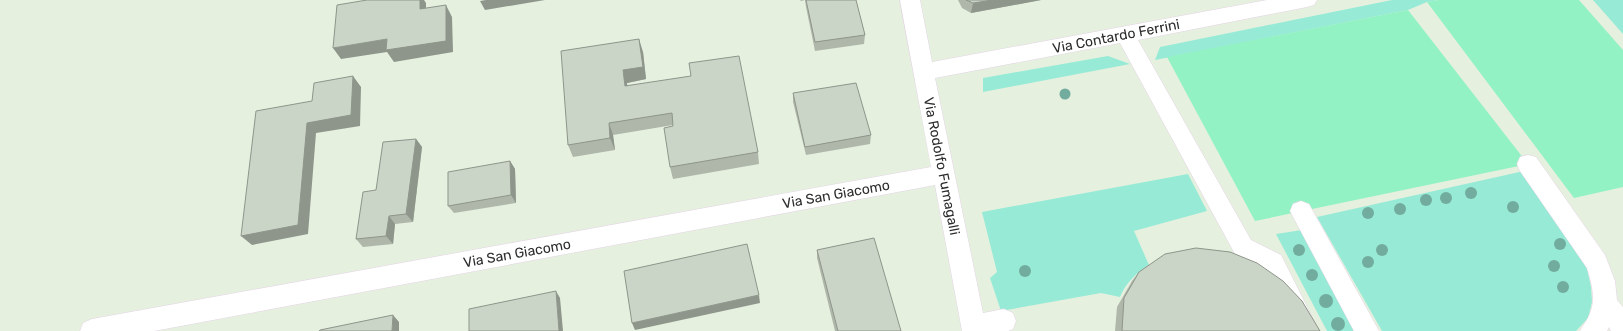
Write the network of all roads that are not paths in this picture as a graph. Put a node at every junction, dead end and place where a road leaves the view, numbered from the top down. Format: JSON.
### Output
{"nodes":[{"id":1,"x":910,"y":0,"type":"edge"},
{"id":2,"x":1307,"y":0,"type":"edge"},
{"id":3,"x":1125,"y":34,"type":"junction"},
{"id":4,"x":924,"y":72,"type":"junction"},
{"id":5,"x":1528,"y":164,"type":"dead end"},
{"id":6,"x":943,"y":174,"type":"junction"},
{"id":7,"x":1301,"y":211,"type":"dead end"},
{"id":8,"x":1606,"y":304,"type":"junction"},
{"id":9,"x":1004,"y":321,"type":"dead end"},
{"id":10,"x":1623,"y":327,"type":"edge"},
{"id":11,"x":974,"y":328,"type":"edge"},
{"id":12,"x":92,"y":331,"type":"edge"},
{"id":13,"x":1308,"y":331,"type":"edge"},
{"id":14,"x":1367,"y":331,"type":"edge"},
{"id":15,"x":1592,"y":331,"type":"edge"}],
"edges":[{"from":1,"to":4,"type":"street","name":"Via Rodolfo Fumagalli"},
{"from":2,"to":3,"type":"street","name":"Via Contardo Ferrini"},
{"from":3,"to":4,"type":"street","name":"Via Contardo Ferrini"},
{"from":3,"to":13,"type":"street"},
{"from":4,"to":6,"type":"street","name":"Via Rodolfo Fumagalli"},
{"from":5,"to":8,"type":"street"},
{"from":6,"to":11,"type":"street","name":"Via Rodolfo Fumagalli"},
{"from":6,"to":12,"type":"street","name":"Via San Giacomo"},
{"from":7,"to":14,"type":"street"},
{"from":8,"to":10,"type":"street"},
{"from":8,"to":15,"type":"street"},
{"from":9,"to":11,"type":"street"}]}
